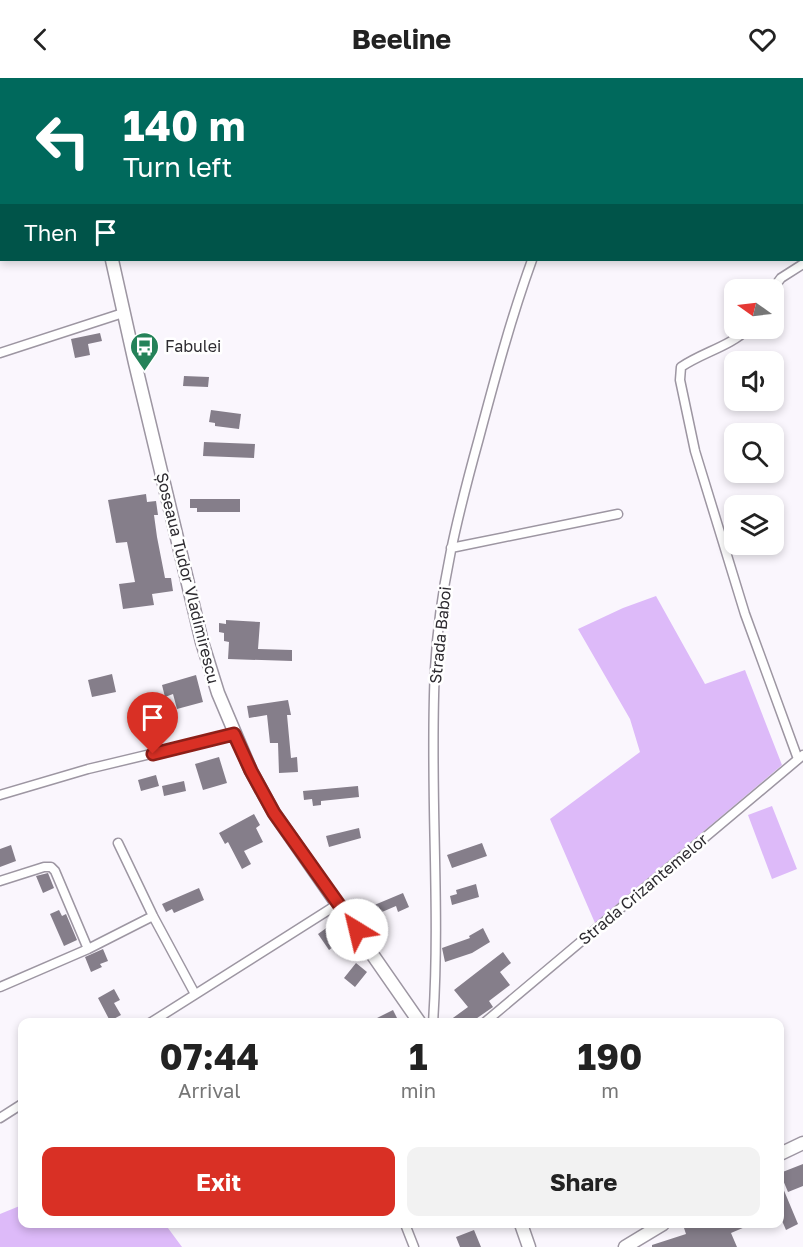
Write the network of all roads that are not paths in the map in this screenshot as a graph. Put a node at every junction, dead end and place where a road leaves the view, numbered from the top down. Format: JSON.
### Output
{"nodes":[{"id":1,"x":112,"y":261,"type":"edge"},
{"id":2,"x":532,"y":261,"type":"edge"},
{"id":3,"x":803,"y":264,"type":"edge"},
{"id":4,"x":780,"y":279,"type":"edge"},
{"id":5,"x":123,"y":313,"type":"junction"},
{"id":6,"x":737,"y":339,"type":"edge"},
{"id":7,"x":0,"y":353,"type":"edge"},
{"id":8,"x":618,"y":514,"type":"dead end"},
{"id":9,"x":451,"y":548,"type":"junction"},
{"id":10,"x":234,"y":734,"type":"junction"},
{"id":11,"x":801,"y":757,"type":"edge"},
{"id":12,"x":0,"y":795,"type":"edge"},
{"id":13,"x":118,"y":843,"type":"dead end"},
{"id":14,"x":0,"y":881,"type":"edge"},
{"id":15,"x":338,"y":904,"type":"junction"},
{"id":16,"x":153,"y":916,"type":"junction"},
{"id":17,"x":88,"y":949,"type":"junction"},
{"id":18,"x":0,"y":987,"type":"edge"},
{"id":19,"x":195,"y":994,"type":"junction"},
{"id":20,"x":158,"y":1018,"type":"edge"},
{"id":21,"x":417,"y":1018,"type":"edge"},
{"id":22,"x":433,"y":1018,"type":"edge"},
{"id":23,"x":490,"y":1018,"type":"edge"},
{"id":24,"x":18,"y":1107,"type":"edge"},
{"id":25,"x":0,"y":1118,"type":"edge"},
{"id":26,"x":803,"y":1143,"type":"edge"},
{"id":27,"x":784,"y":1153,"type":"edge"},
{"id":28,"x":407,"y":1228,"type":"edge"},
{"id":29,"x":522,"y":1228,"type":"edge"},
{"id":30,"x":656,"y":1228,"type":"edge"},
{"id":31,"x":414,"y":1247,"type":"edge"},
{"id":32,"x":529,"y":1247,"type":"edge"},
{"id":33,"x":625,"y":1247,"type":"edge"}],
"edges":[{"from":1,"to":5,"type":"main road","name":"Șoseaua Tudor Vladimirescu"},
{"from":2,"to":9,"type":"street","name":"Strada Baboi"},
{"from":3,"to":4,"type":"street"},
{"from":5,"to":7,"type":"street"},
{"from":5,"to":10,"type":"main road","name":"Șoseaua Tudor Vladimirescu"},
{"from":6,"to":11,"type":"street"},
{"from":8,"to":9,"type":"street"},
{"from":9,"to":22,"type":"street","name":"Strada Baboi"},
{"from":10,"to":12,"type":"street"},
{"from":10,"to":15,"type":"main road","name":"Șoseaua Tudor Vladimirescu"},
{"from":11,"to":23,"type":"street","name":"Strada Crizantemelor"},
{"from":13,"to":16,"type":"street"},
{"from":14,"to":17,"type":"street"},
{"from":15,"to":19,"type":"street"},
{"from":15,"to":21,"type":"main road","name":"Șoseaua Tudor Vladimirescu"},
{"from":16,"to":17,"type":"street"},
{"from":16,"to":19,"type":"street"},
{"from":17,"to":18,"type":"street"},
{"from":19,"to":20,"type":"street"},
{"from":24,"to":25,"type":"street"},
{"from":26,"to":27,"type":"main road"},
{"from":28,"to":31,"type":"street"},
{"from":29,"to":32,"type":"main road"},
{"from":30,"to":33,"type":"main road"}]}
